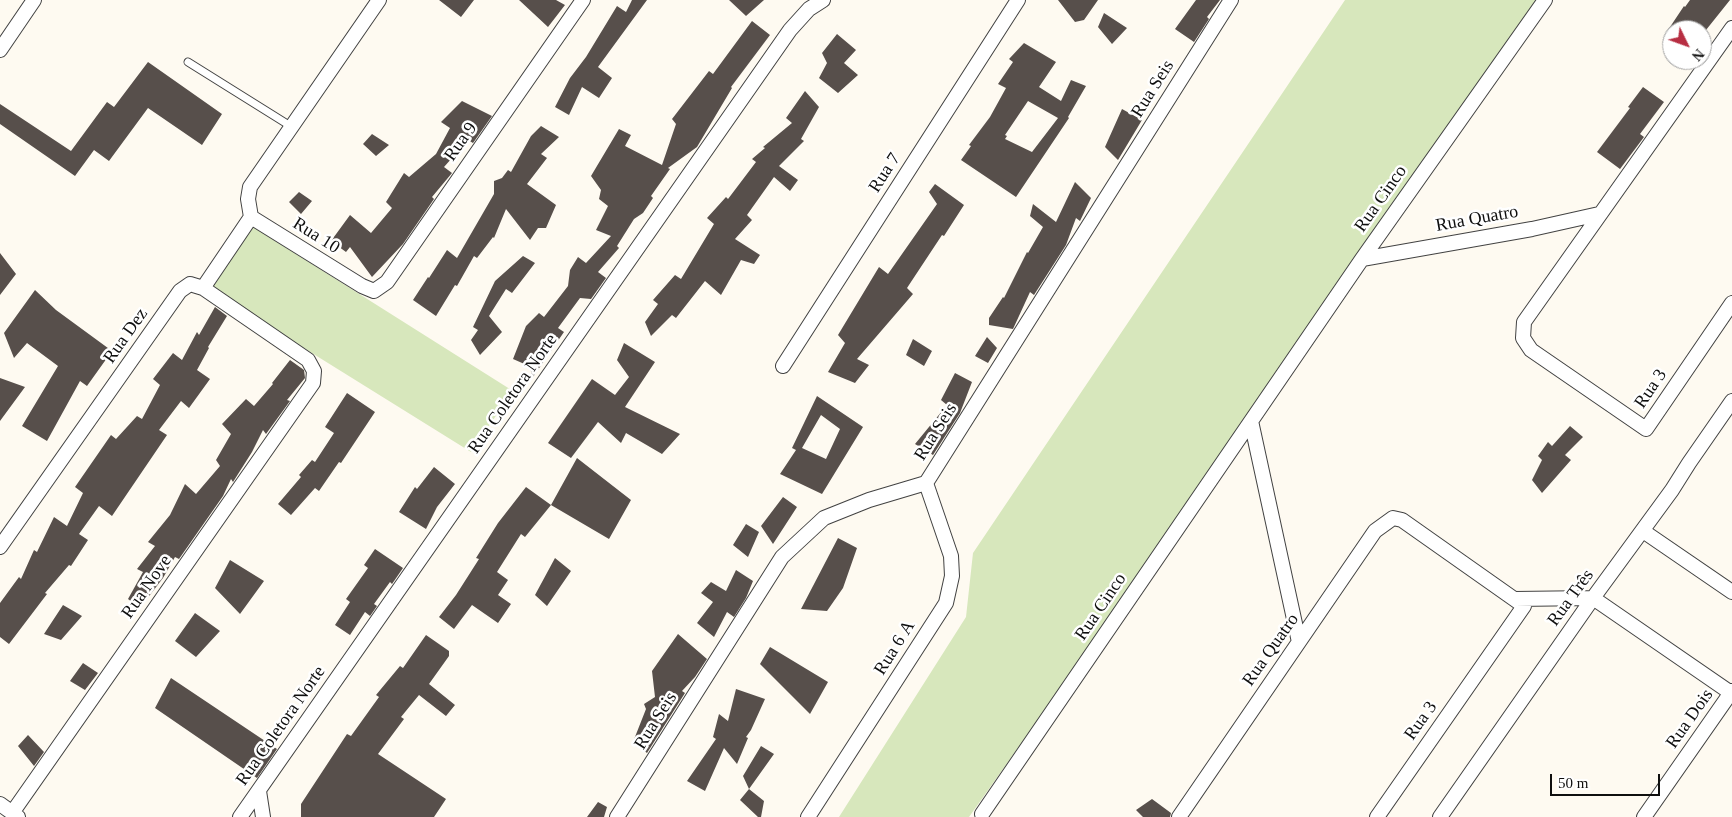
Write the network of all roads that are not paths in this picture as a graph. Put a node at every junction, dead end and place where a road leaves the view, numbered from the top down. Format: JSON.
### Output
{"nodes":[{"id":1,"x":34,"y":0,"type":"edge"},
{"id":2,"x":379,"y":0,"type":"edge"},
{"id":3,"x":583,"y":0,"type":"edge"},
{"id":4,"x":823,"y":0,"type":"edge"},
{"id":5,"x":1018,"y":0,"type":"edge"},
{"id":6,"x":1231,"y":0,"type":"edge"},
{"id":7,"x":1545,"y":0,"type":"edge"},
{"id":8,"x":808,"y":4,"type":"edge"},
{"id":9,"x":1732,"y":28,"type":"edge"},
{"id":10,"x":2,"y":42,"type":"edge"},
{"id":11,"x":188,"y":62,"type":"dead end"},
{"id":12,"x":292,"y":127,"type":"junction"},
{"id":13,"x":1599,"y":214,"type":"junction"},
{"id":14,"x":251,"y":217,"type":"junction"},
{"id":15,"x":1362,"y":259,"type":"junction"},
{"id":16,"x":362,"y":286,"type":"joint"},
{"id":17,"x":203,"y":288,"type":"junction"},
{"id":18,"x":1732,"y":303,"type":"edge"},
{"id":19,"x":783,"y":366,"type":"dead end"},
{"id":20,"x":1732,"y":401,"type":"edge"},
{"id":21,"x":1251,"y":421,"type":"junction"},
{"id":22,"x":926,"y":483,"type":"junction"},
{"id":23,"x":1643,"y":531,"type":"junction"},
{"id":24,"x":0,"y":547,"type":"edge"},
{"id":25,"x":1732,"y":592,"type":"edge"},
{"id":26,"x":1593,"y":598,"type":"junction"},
{"id":27,"x":1515,"y":599,"type":"junction"},
{"id":28,"x":1300,"y":642,"type":"junction"},
{"id":29,"x":1731,"y":692,"type":"edge"},
{"id":30,"x":259,"y":791,"type":"junction"},
{"id":31,"x":0,"y":804,"type":"edge"},
{"id":32,"x":982,"y":814,"type":"dead end"},
{"id":33,"x":15,"y":815,"type":"edge"},
{"id":34,"x":240,"y":817,"type":"edge"},
{"id":35,"x":263,"y":817,"type":"edge"},
{"id":36,"x":617,"y":817,"type":"edge"},
{"id":37,"x":808,"y":817,"type":"edge"},
{"id":38,"x":1179,"y":817,"type":"edge"},
{"id":39,"x":1377,"y":817,"type":"edge"},
{"id":40,"x":1440,"y":817,"type":"edge"},
{"id":41,"x":1644,"y":817,"type":"edge"}],
"edges":[{"from":1,"to":10,"type":"street"},
{"from":2,"to":12,"type":"street"},
{"from":3,"to":16,"type":"street","name":"Rua 9"},
{"from":4,"to":8,"type":"street","name":"Rua Coletora Norte"},
{"from":5,"to":19,"type":"street","name":"Rua 7"},
{"from":6,"to":22,"type":"street","name":"Rua Seis"},
{"from":7,"to":15,"type":"street","name":"Rua Cinco"},
{"from":8,"to":30,"type":"street","name":"Rua Coletora Norte"},
{"from":9,"to":13,"type":"street"},
{"from":11,"to":12,"type":"lane"},
{"from":12,"to":14,"type":"street"},
{"from":13,"to":15,"type":"street","name":"Rua Quatro"},
{"from":13,"to":18,"type":"street","name":"Rua 3"},
{"from":14,"to":16,"type":"street","name":"Rua 10"},
{"from":14,"to":17,"type":"street"},
{"from":15,"to":21,"type":"street","name":"Rua Cinco"},
{"from":17,"to":24,"type":"street","name":"Rua Dez"},
{"from":17,"to":33,"type":"street","name":"Rua Nove"},
{"from":20,"to":23,"type":"street","name":"Rua Três"},
{"from":21,"to":28,"type":"street"},
{"from":21,"to":32,"type":"street","name":"Rua Cinco"},
{"from":22,"to":36,"type":"street","name":"Rua Seis"},
{"from":22,"to":37,"type":"street","name":"Rua 6 A"},
{"from":23,"to":25,"type":"street"},
{"from":23,"to":26,"type":"street","name":"Rua Três"},
{"from":26,"to":27,"type":"street"},
{"from":26,"to":29,"type":"street"},
{"from":26,"to":40,"type":"street","name":"Rua Três"},
{"from":27,"to":28,"type":"street","name":"Rua Quatro"},
{"from":27,"to":39,"type":"street","name":"Rua 3"},
{"from":28,"to":38,"type":"street","name":"Rua Quatro"},
{"from":29,"to":41,"type":"street","name":"Rua Dois"},
{"from":30,"to":34,"type":"street","name":"Rua Coletora Norte"},
{"from":30,"to":35,"type":"street"},
{"from":31,"to":33,"type":"street"}]}
